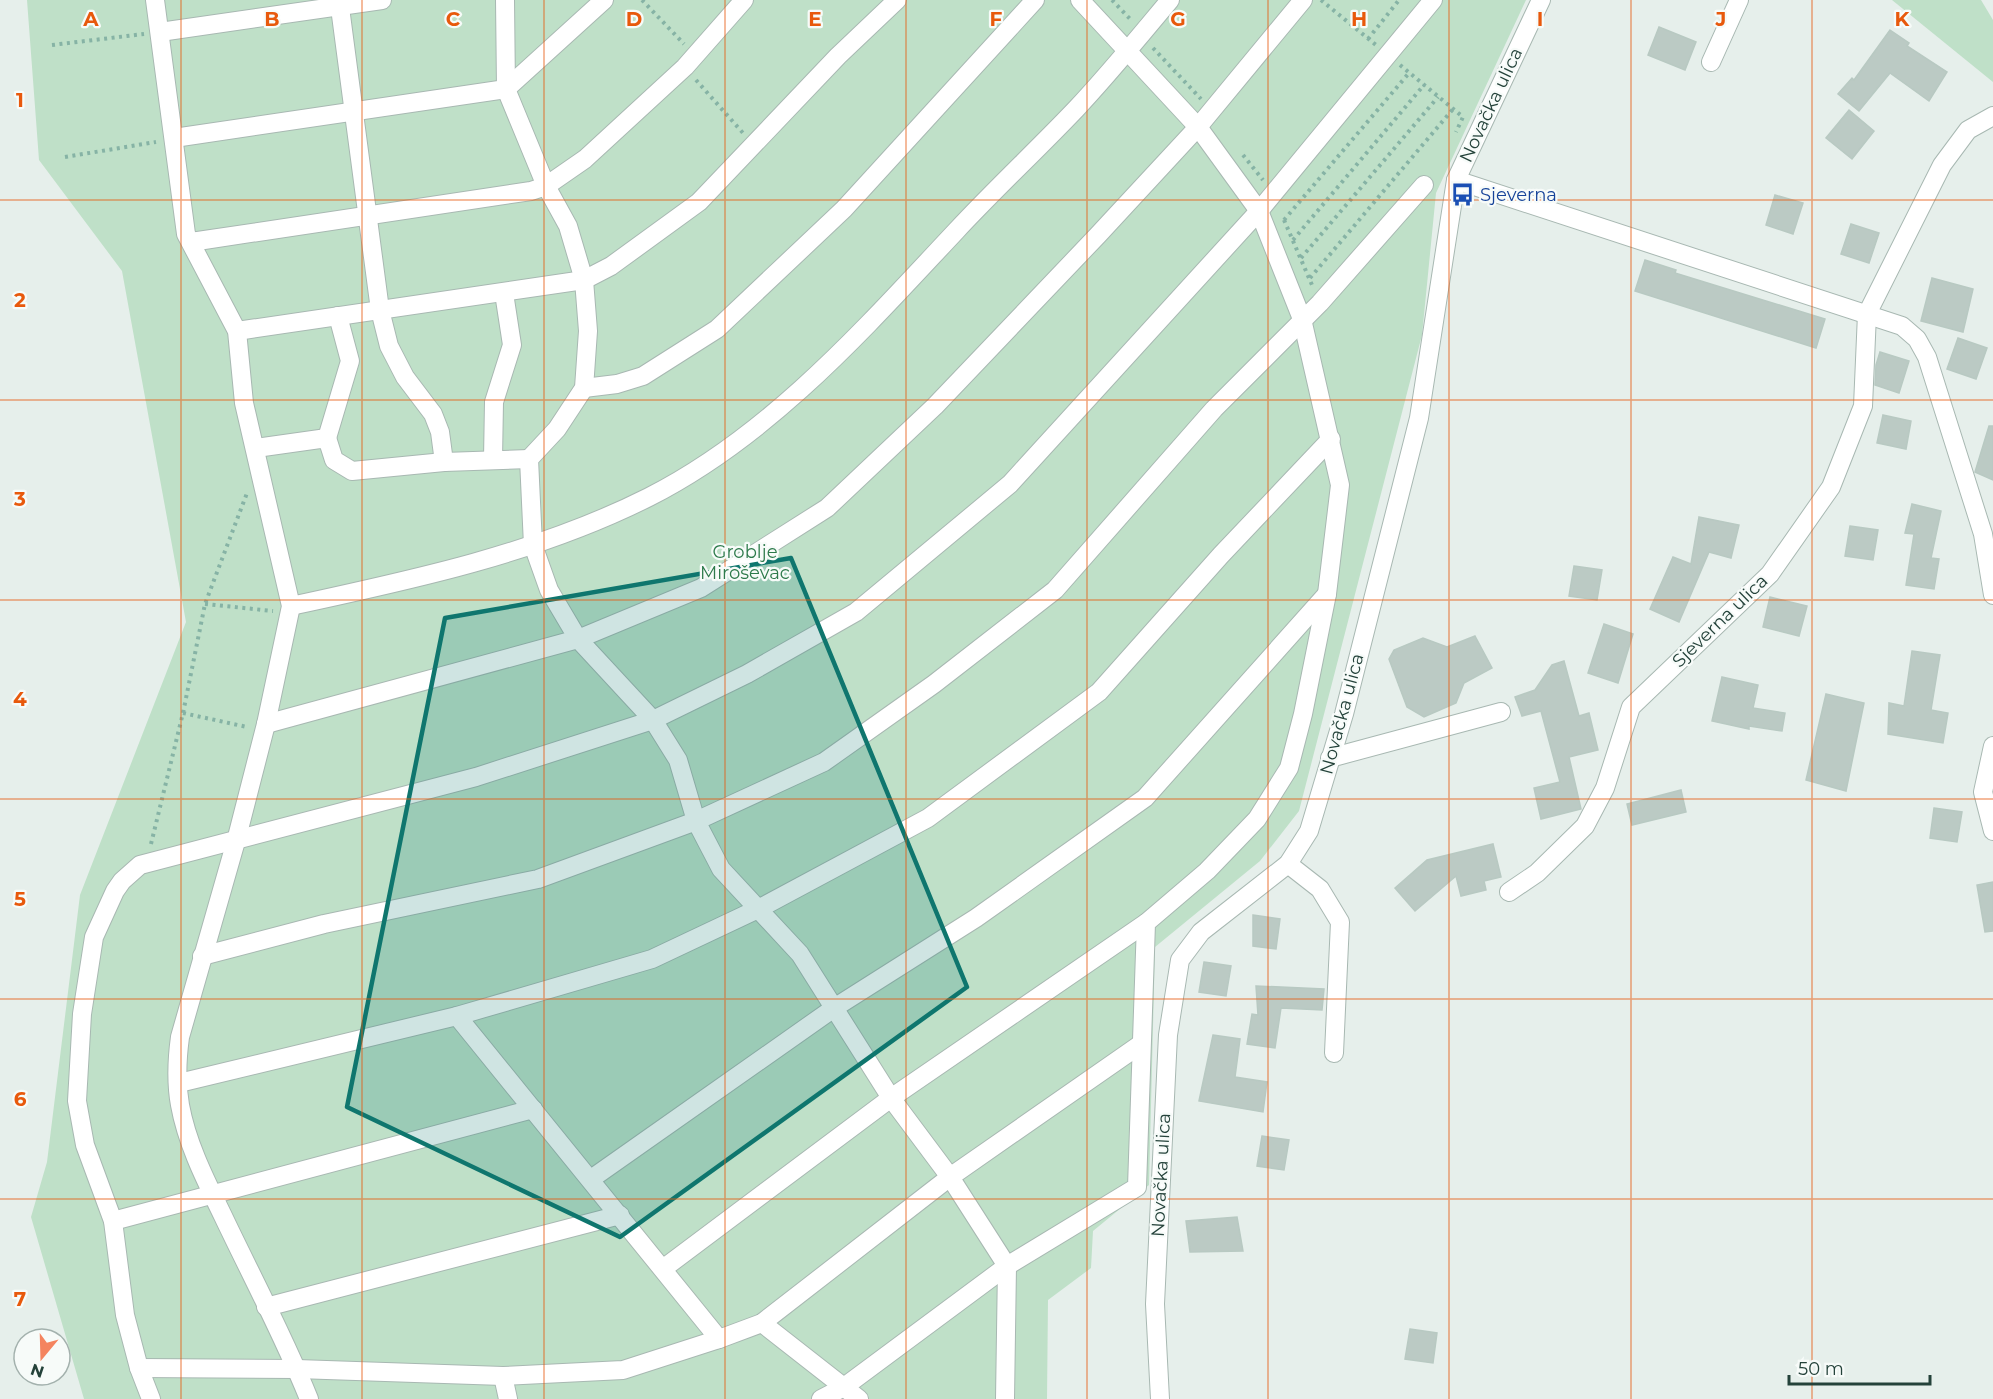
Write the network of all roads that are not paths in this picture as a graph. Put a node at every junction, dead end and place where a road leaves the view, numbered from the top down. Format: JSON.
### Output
{"nodes":[{"id":1,"x":155,"y":0,"type":"edge"},
{"id":2,"x":382,"y":0,"type":"edge"},
{"id":3,"x":505,"y":0,"type":"edge"},
{"id":4,"x":604,"y":0,"type":"edge"},
{"id":5,"x":744,"y":0,"type":"edge"},
{"id":6,"x":897,"y":0,"type":"edge"},
{"id":7,"x":1035,"y":0,"type":"edge"},
{"id":8,"x":1080,"y":0,"type":"edge"},
{"id":9,"x":1170,"y":0,"type":"edge"},
{"id":10,"x":1303,"y":0,"type":"edge"},
{"id":11,"x":1433,"y":0,"type":"edge"},
{"id":12,"x":1541,"y":0,"type":"edge"},
{"id":13,"x":1739,"y":0,"type":"edge"},
{"id":14,"x":340,"y":4,"type":"edge"},
{"id":15,"x":160,"y":32,"type":"junction"},
{"id":16,"x":1128,"y":50,"type":"junction"},
{"id":17,"x":1711,"y":62,"type":"dead end"},
{"id":18,"x":506,"y":89,"type":"junction"},
{"id":19,"x":354,"y":112,"type":"junction"},
{"id":20,"x":1993,"y":116,"type":"edge"},
{"id":21,"x":1198,"y":127,"type":"junction"},
{"id":22,"x":174,"y":138,"type":"junction"},
{"id":23,"x":1456,"y":180,"type":"junction"},
{"id":24,"x":1424,"y":185,"type":"dead end"},
{"id":25,"x":546,"y":186,"type":"junction"},
{"id":26,"x":1259,"y":211,"type":"junction"},
{"id":27,"x":369,"y":215,"type":"junction"},
{"id":28,"x":191,"y":242,"type":"junction"},
{"id":29,"x":584,"y":280,"type":"junction"},
{"id":30,"x":504,"y":293,"type":"junction"},
{"id":31,"x":380,"y":310,"type":"junction"},
{"id":32,"x":1867,"y":314,"type":"junction"},
{"id":33,"x":338,"y":316,"type":"junction"},
{"id":34,"x":1302,"y":319,"type":"junction"},
{"id":35,"x":237,"y":331,"type":"junction"},
{"id":36,"x":584,"y":388,"type":"junction"},
{"id":37,"x":327,"y":438,"type":"junction"},
{"id":38,"x":1331,"y":439,"type":"junction"},
{"id":39,"x":257,"y":455,"type":"junction"},
{"id":40,"x":493,"y":459,"type":"junction"},
{"id":41,"x":529,"y":459,"type":"junction"},
{"id":42,"x":444,"y":462,"type":"junction"},
{"id":43,"x":533,"y":545,"type":"junction"},
{"id":44,"x":1327,"y":594,"type":"junction"},
{"id":45,"x":1993,"y":595,"type":"edge"},
{"id":46,"x":290,"y":610,"type":"junction"},
{"id":47,"x":578,"y":639,"type":"junction"},
{"id":48,"x":1501,"y":712,"type":"dead end"},
{"id":49,"x":653,"y":720,"type":"junction"},
{"id":50,"x":265,"y":727,"type":"junction"},
{"id":51,"x":1993,"y":746,"type":"edge"},
{"id":52,"x":1330,"y":758,"type":"junction"},
{"id":53,"x":696,"y":821,"type":"junction"},
{"id":54,"x":1993,"y":831,"type":"edge"},
{"id":55,"x":236,"y":841,"type":"junction"},
{"id":56,"x":1288,"y":864,"type":"junction"},
{"id":57,"x":1509,"y":892,"type":"dead end"},
{"id":58,"x":760,"y":908,"type":"junction"},
{"id":59,"x":1146,"y":923,"type":"junction"},
{"id":60,"x":202,"y":956,"type":"junction"},
{"id":61,"x":834,"y":1008,"type":"junction"},
{"id":62,"x":457,"y":1016,"type":"junction"},
{"id":63,"x":1141,"y":1044,"type":"junction"},
{"id":64,"x":1335,"y":1053,"type":"dead end"},
{"id":65,"x":179,"y":1083,"type":"junction"},
{"id":66,"x":891,"y":1098,"type":"junction"},
{"id":67,"x":533,"y":1109,"type":"junction"},
{"id":68,"x":950,"y":1177,"type":"junction"},
{"id":69,"x":591,"y":1179,"type":"junction"},
{"id":70,"x":213,"y":1196,"type":"junction"},
{"id":71,"x":620,"y":1215,"type":"junction"},
{"id":72,"x":113,"y":1221,"type":"junction"},
{"id":73,"x":1007,"y":1266,"type":"junction"},
{"id":74,"x":664,"y":1268,"type":"junction"},
{"id":75,"x":266,"y":1307,"type":"junction"},
{"id":76,"x":762,"y":1323,"type":"junction"},
{"id":77,"x":719,"y":1339,"type":"junction"},
{"id":78,"x":139,"y":1368,"type":"junction"},
{"id":79,"x":297,"y":1369,"type":"junction"},
{"id":80,"x":503,"y":1376,"type":"junction"},
{"id":81,"x":844,"y":1387,"type":"junction"},
{"id":82,"x":152,"y":1399,"type":"edge"},
{"id":83,"x":309,"y":1399,"type":"edge"},
{"id":84,"x":508,"y":1399,"type":"edge"},
{"id":85,"x":821,"y":1399,"type":"edge"},
{"id":86,"x":859,"y":1399,"type":"edge"},
{"id":87,"x":1005,"y":1399,"type":"edge"},
{"id":88,"x":1160,"y":1399,"type":"edge"}],
"edges":[{"from":1,"to":15,"type":"street"},
{"from":2,"to":14,"type":"street"},
{"from":3,"to":18,"type":"street"},
{"from":4,"to":18,"type":"street"},
{"from":5,"to":25,"type":"street"},
{"from":6,"to":29,"type":"street"},
{"from":7,"to":36,"type":"street"},
{"from":8,"to":16,"type":"street"},
{"from":9,"to":16,"type":"street"},
{"from":10,"to":21,"type":"street"},
{"from":11,"to":26,"type":"street"},
{"from":12,"to":23,"type":"street","name":"Novačka ulica"},
{"from":13,"to":17,"type":"street"},
{"from":14,"to":15,"type":"street"},
{"from":14,"to":19,"type":"street"},
{"from":15,"to":22,"type":"street"},
{"from":16,"to":21,"type":"street"},
{"from":16,"to":43,"type":"street"},
{"from":18,"to":19,"type":"street"},
{"from":18,"to":25,"type":"street"},
{"from":19,"to":22,"type":"street"},
{"from":19,"to":27,"type":"street"},
{"from":20,"to":32,"type":"street","name":"Sjeverna ulica"},
{"from":21,"to":26,"type":"street"},
{"from":21,"to":47,"type":"street"},
{"from":22,"to":28,"type":"street"},
{"from":23,"to":32,"type":"street"},
{"from":23,"to":52,"type":"street","name":"Novačka ulica"},
{"from":24,"to":34,"type":"street"},
{"from":25,"to":27,"type":"street"},
{"from":25,"to":29,"type":"street"},
{"from":26,"to":34,"type":"street"},
{"from":26,"to":49,"type":"street"},
{"from":27,"to":28,"type":"street"},
{"from":27,"to":31,"type":"street"},
{"from":28,"to":35,"type":"street"},
{"from":29,"to":30,"type":"street"},
{"from":29,"to":36,"type":"street"},
{"from":30,"to":31,"type":"street"},
{"from":30,"to":40,"type":"street"},
{"from":31,"to":33,"type":"street"},
{"from":31,"to":42,"type":"street"},
{"from":32,"to":45,"type":"street"},
{"from":32,"to":57,"type":"street","name":"Sjeverna ulica"},
{"from":33,"to":35,"type":"street"},
{"from":33,"to":37,"type":"street"},
{"from":34,"to":38,"type":"street"},
{"from":34,"to":53,"type":"street"},
{"from":35,"to":39,"type":"street"},
{"from":36,"to":41,"type":"street"},
{"from":37,"to":39,"type":"street"},
{"from":37,"to":42,"type":"street"},
{"from":38,"to":44,"type":"street"},
{"from":38,"to":58,"type":"street"},
{"from":39,"to":46,"type":"street"},
{"from":40,"to":41,"type":"street"},
{"from":40,"to":42,"type":"street"},
{"from":41,"to":43,"type":"street"},
{"from":43,"to":46,"type":"street"},
{"from":43,"to":47,"type":"street"},
{"from":44,"to":59,"type":"street"},
{"from":44,"to":61,"type":"street"},
{"from":46,"to":50,"type":"street"},
{"from":47,"to":49,"type":"street"},
{"from":47,"to":50,"type":"street"},
{"from":48,"to":52,"type":"street"},
{"from":49,"to":53,"type":"street"},
{"from":49,"to":55,"type":"street"},
{"from":50,"to":55,"type":"street"},
{"from":51,"to":54,"type":"street"},
{"from":52,"to":56,"type":"street","name":"Novačka ulica"},
{"from":53,"to":58,"type":"street"},
{"from":53,"to":60,"type":"street"},
{"from":55,"to":60,"type":"street"},
{"from":55,"to":72,"type":"street"},
{"from":56,"to":64,"type":"street"},
{"from":56,"to":88,"type":"street","name":"Novačka ulica"},
{"from":58,"to":61,"type":"street"},
{"from":58,"to":62,"type":"street"},
{"from":59,"to":63,"type":"street"},
{"from":59,"to":66,"type":"street"},
{"from":60,"to":65,"type":"street"},
{"from":61,"to":66,"type":"street"},
{"from":61,"to":69,"type":"street"},
{"from":62,"to":65,"type":"street"},
{"from":62,"to":67,"type":"street"},
{"from":63,"to":68,"type":"street"},
{"from":63,"to":73,"type":"street"},
{"from":65,"to":70,"type":"street"},
{"from":66,"to":68,"type":"street"},
{"from":66,"to":74,"type":"street"},
{"from":67,"to":69,"type":"street"},
{"from":67,"to":70,"type":"street"},
{"from":68,"to":73,"type":"street"},
{"from":68,"to":76,"type":"street"},
{"from":69,"to":71,"type":"street"},
{"from":70,"to":72,"type":"street"},
{"from":70,"to":75,"type":"street"},
{"from":71,"to":74,"type":"street"},
{"from":71,"to":75,"type":"street"},
{"from":72,"to":78,"type":"street"},
{"from":73,"to":81,"type":"street"},
{"from":73,"to":87,"type":"street"},
{"from":74,"to":77,"type":"street"},
{"from":75,"to":79,"type":"street"},
{"from":76,"to":77,"type":"street"},
{"from":76,"to":81,"type":"street"},
{"from":77,"to":80,"type":"street"},
{"from":78,"to":79,"type":"street"},
{"from":78,"to":82,"type":"street"},
{"from":79,"to":80,"type":"street"},
{"from":79,"to":83,"type":"street"},
{"from":80,"to":84,"type":"street"},
{"from":81,"to":85,"type":"street"},
{"from":81,"to":86,"type":"street"}]}
